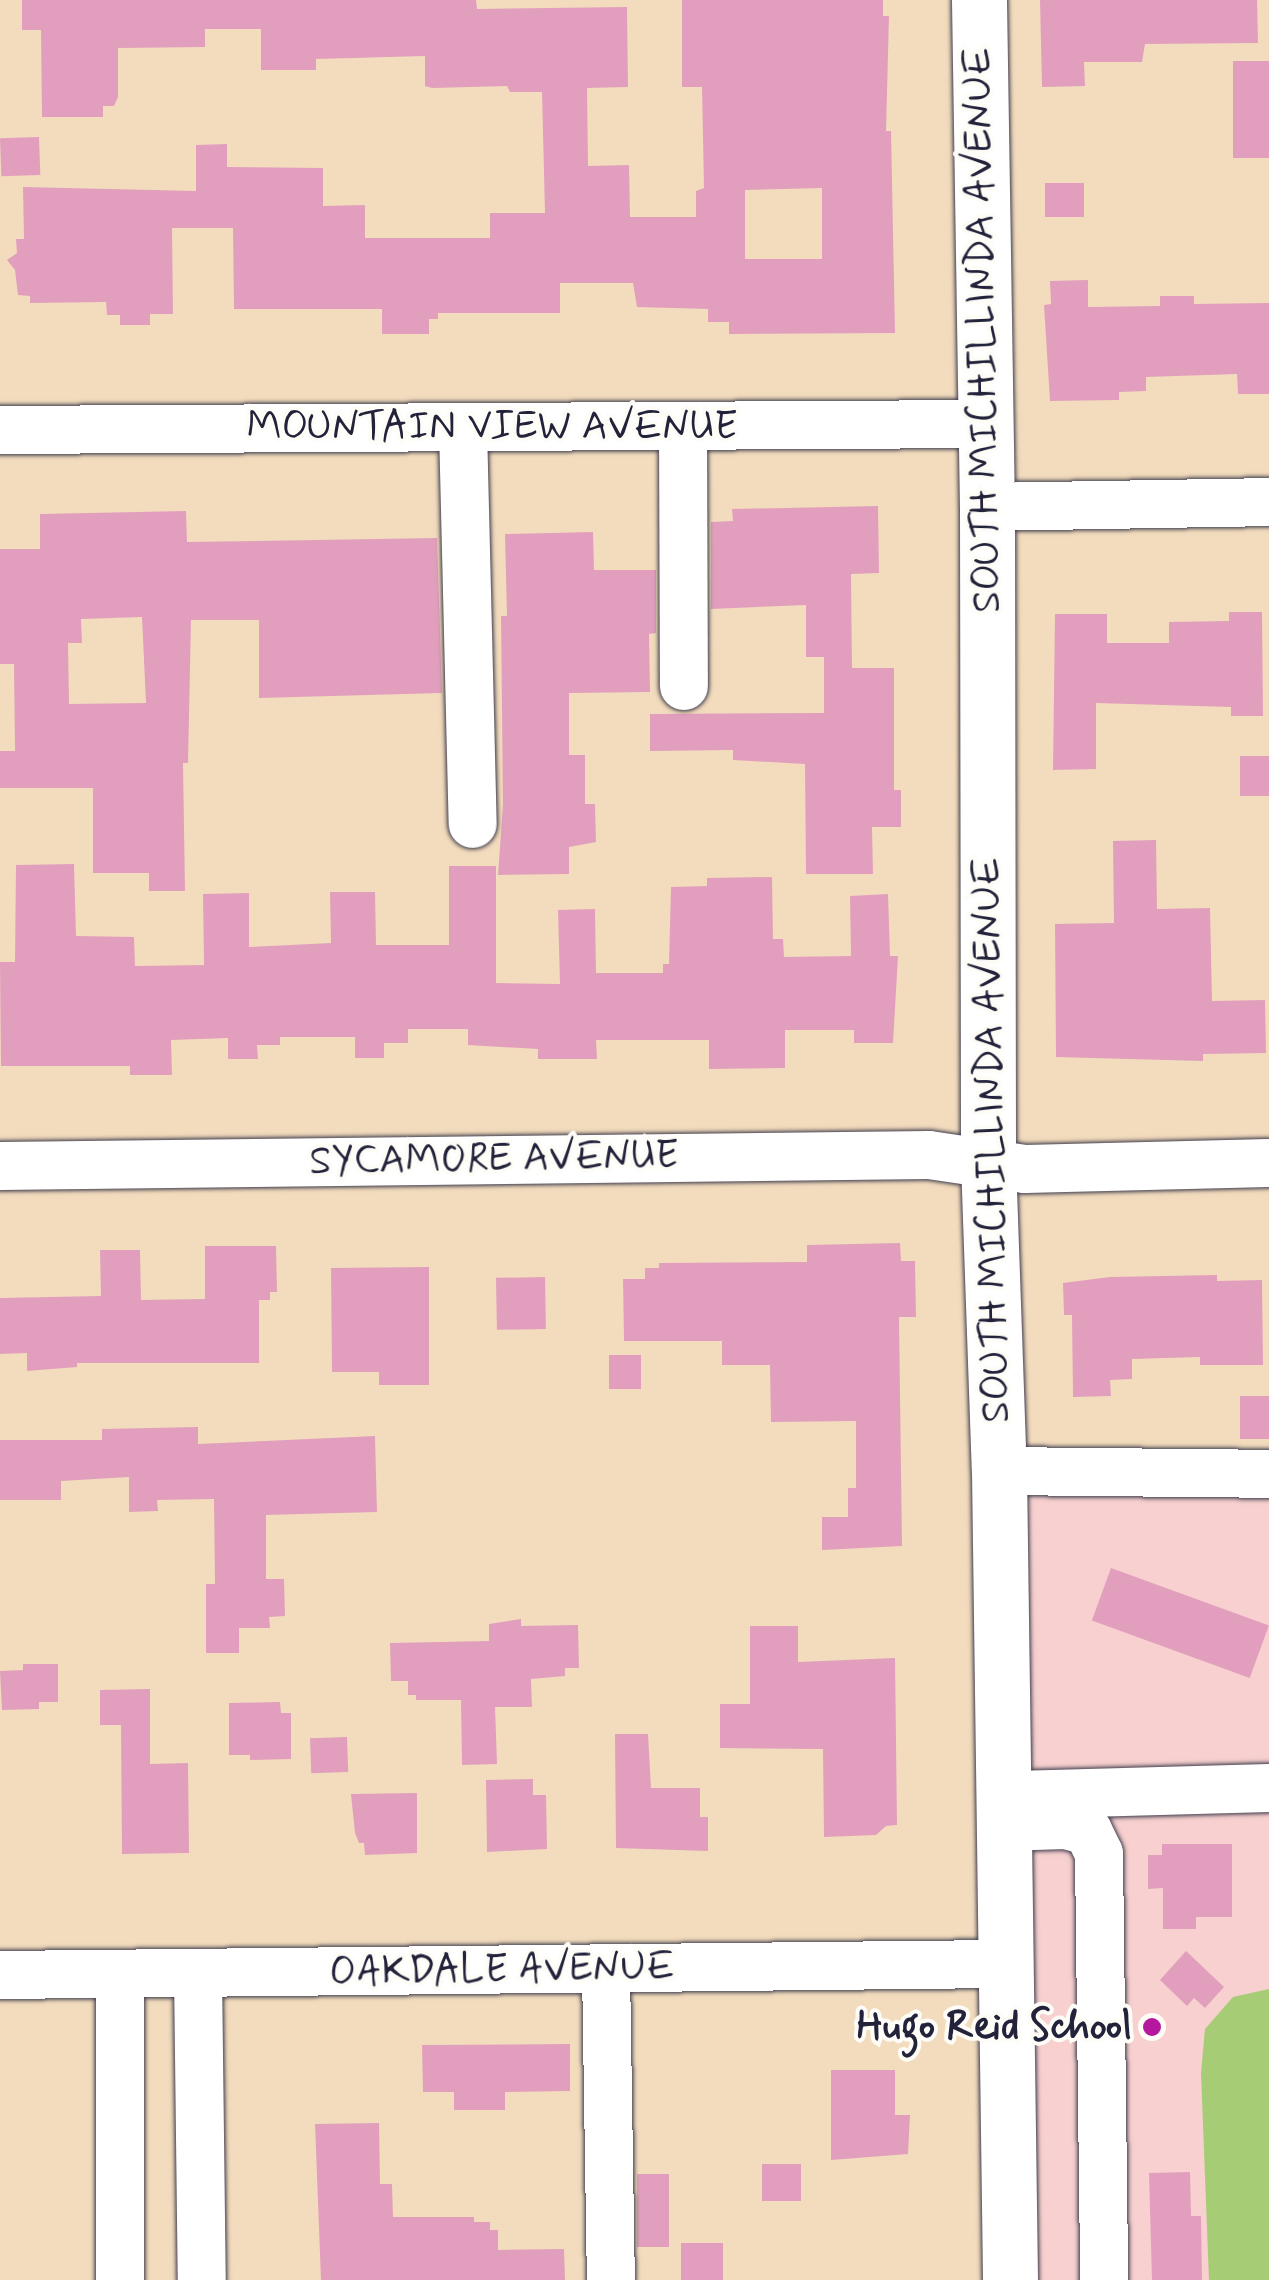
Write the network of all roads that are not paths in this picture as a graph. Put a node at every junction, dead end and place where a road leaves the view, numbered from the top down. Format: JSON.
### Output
{"nodes":[{"id":1,"x":979,"y":0,"type":"edge"},
{"id":2,"x":984,"y":424,"type":"junction"},
{"id":3,"x":683,"y":426,"type":"junction"},
{"id":4,"x":463,"y":428,"type":"junction"},
{"id":5,"x":0,"y":430,"type":"edge"},
{"id":6,"x":1269,"y":502,"type":"edge"},
{"id":7,"x":987,"y":507,"type":"junction"},
{"id":8,"x":684,"y":686,"type":"dead end"},
{"id":9,"x":473,"y":824,"type":"dead end"},
{"id":10,"x":988,"y":1161,"type":"junction"},
{"id":11,"x":1269,"y":1163,"type":"edge"},
{"id":12,"x":0,"y":1166,"type":"edge"},
{"id":13,"x":998,"y":1471,"type":"junction"},
{"id":14,"x":1269,"y":1474,"type":"edge"},
{"id":15,"x":1269,"y":1788,"type":"edge"},
{"id":16,"x":1002,"y":1811,"type":"junction"},
{"id":17,"x":1004,"y":1964,"type":"junction"},
{"id":18,"x":606,"y":1969,"type":"junction"},
{"id":19,"x":198,"y":1973,"type":"junction"},
{"id":20,"x":120,"y":1974,"type":"junction"},
{"id":21,"x":0,"y":1975,"type":"edge"},
{"id":22,"x":120,"y":2280,"type":"edge"},
{"id":23,"x":202,"y":2280,"type":"edge"},
{"id":24,"x":610,"y":2280,"type":"edge"},
{"id":25,"x":1010,"y":2280,"type":"edge"},
{"id":26,"x":1104,"y":2280,"type":"edge"}],
"edges":[{"from":1,"to":2,"type":"main road","name":"SOUTH MICHILLINDA AVENUE"},
{"from":2,"to":3,"type":"street","name":"MOUNTAIN VIEW AVENUE"},
{"from":2,"to":7,"type":"main road","name":"SOUTH MICHILLINDA AVENUE"},
{"from":3,"to":4,"type":"street","name":"MOUNTAIN VIEW AVENUE"},
{"from":3,"to":8,"type":"street"},
{"from":4,"to":5,"type":"street","name":"MOUNTAIN VIEW AVENUE"},
{"from":4,"to":9,"type":"street"},
{"from":6,"to":7,"type":"street"},
{"from":7,"to":10,"type":"main road","name":"SOUTH MICHILLINDA AVENUE"},
{"from":10,"to":11,"type":"street","name":"SYCAMORE AVENUE"},
{"from":10,"to":12,"type":"street","name":"SYCAMORE AVENUE"},
{"from":10,"to":13,"type":"main road","name":"SOUTH MICHILLINDA AVENUE"},
{"from":13,"to":14,"type":"street"},
{"from":13,"to":16,"type":"main road","name":"SOUTH MICHILLINDA AVENUE"},
{"from":15,"to":16,"type":"street"},
{"from":16,"to":17,"type":"main road","name":"SOUTH MICHILLINDA AVENUE"},
{"from":16,"to":26,"type":"street"},
{"from":17,"to":18,"type":"street","name":"OAKDALE AVENUE"},
{"from":17,"to":25,"type":"main road","name":"SOUTH MICHILLINDA AVENUE"},
{"from":18,"to":19,"type":"street","name":"OAKDALE AVENUE"},
{"from":18,"to":24,"type":"street"},
{"from":19,"to":20,"type":"street","name":"OAKDALE AVENUE"},
{"from":19,"to":23,"type":"street"},
{"from":20,"to":21,"type":"street","name":"OAKDALE AVENUE"},
{"from":20,"to":22,"type":"street"}]}
